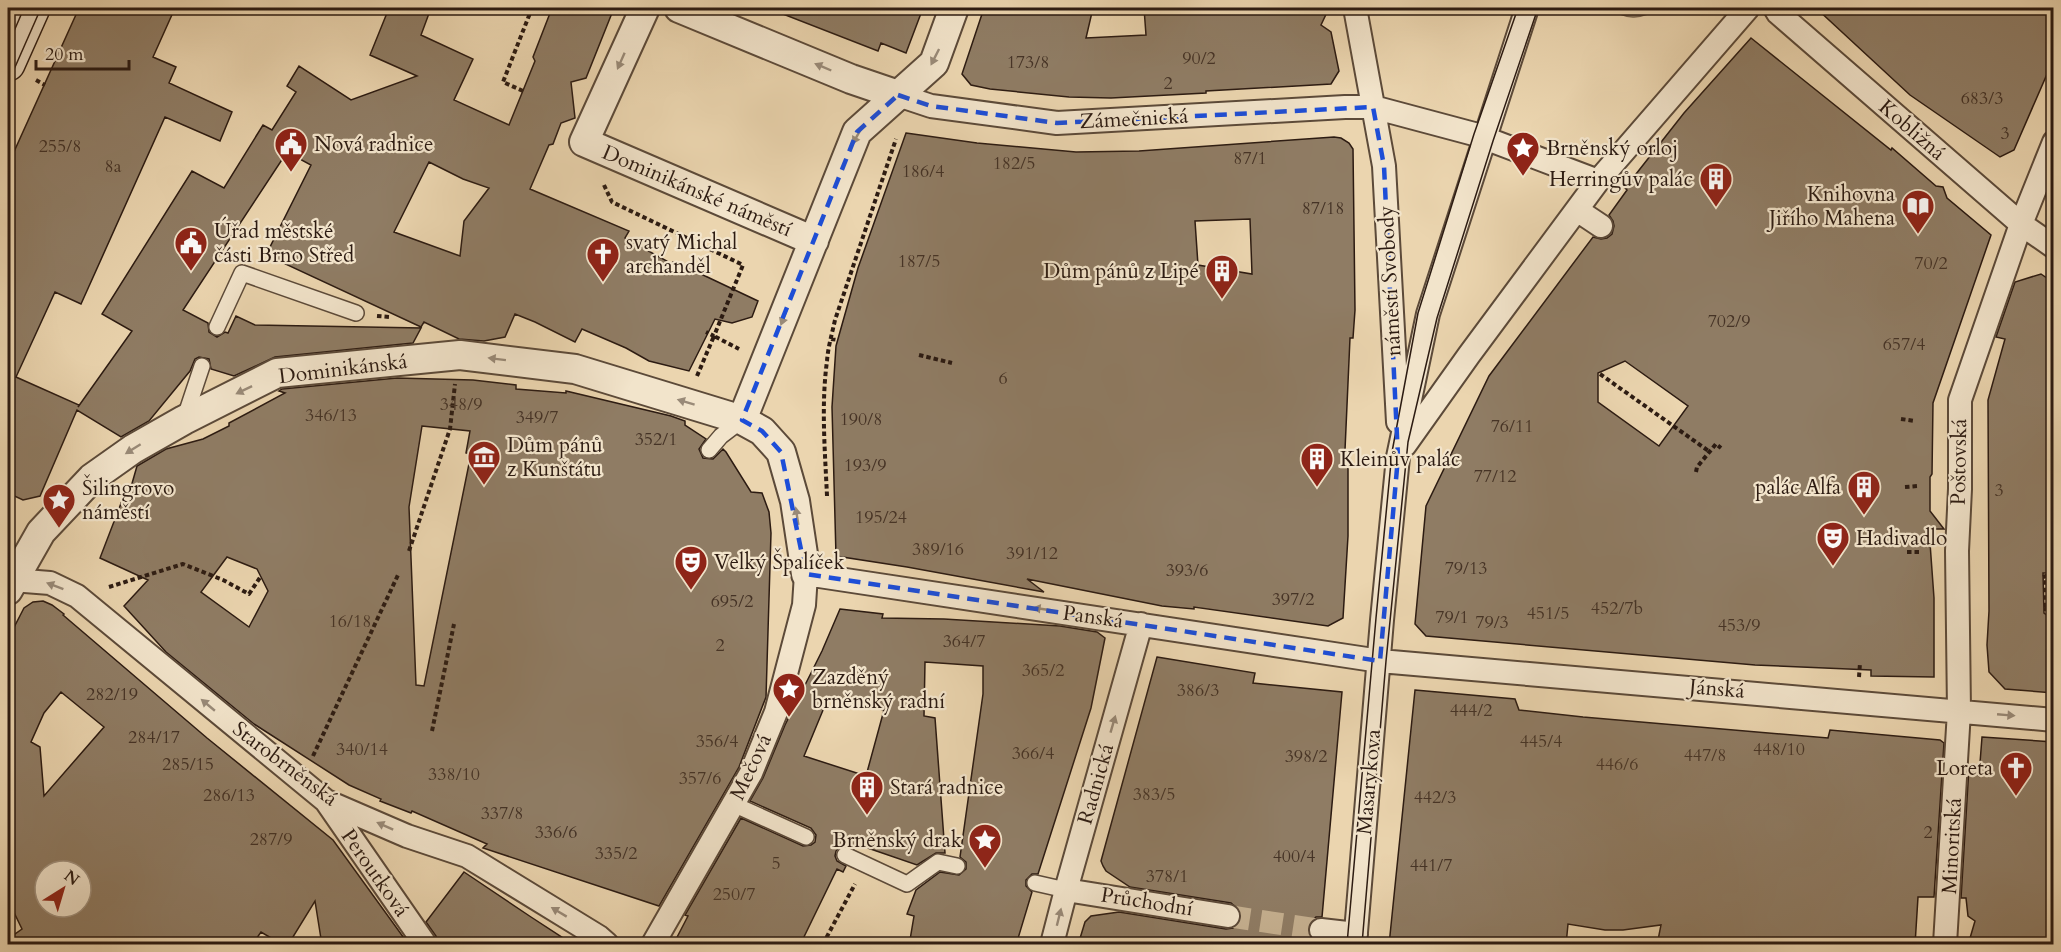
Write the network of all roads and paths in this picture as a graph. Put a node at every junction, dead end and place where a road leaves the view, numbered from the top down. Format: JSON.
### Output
{"nodes":[{"id":1,"x":33,"y":8,"type":"edge"},
{"id":2,"x":532,"y":8,"type":"edge"},
{"id":3,"x":645,"y":8,"type":"edge"},
{"id":4,"x":679,"y":8,"type":"edge"},
{"id":5,"x":954,"y":8,"type":"edge"},
{"id":6,"x":1355,"y":8,"type":"edge"},
{"id":7,"x":1527,"y":8,"type":"edge"},
{"id":8,"x":1748,"y":8,"type":"edge"},
{"id":9,"x":1775,"y":8,"type":"edge"},
{"id":10,"x":8,"y":64,"type":"edge"},
{"id":11,"x":36,"y":80,"type":"dead end"},
{"id":12,"x":45,"y":85,"type":"dead end"},
{"id":13,"x":523,"y":91,"type":"dead end"},
{"id":14,"x":911,"y":99,"type":"junction"},
{"id":15,"x":1373,"y":107,"type":"junction"},
{"id":16,"x":1485,"y":137,"type":"junction"},
{"id":17,"x":584,"y":142,"type":"junction"},
{"id":18,"x":2054,"y":142,"type":"edge"},
{"id":19,"x":1598,"y":182,"type":"junction"},
{"id":20,"x":876,"y":197,"type":"junction"},
{"id":21,"x":883,"y":199,"type":"dead end"},
{"id":22,"x":1577,"y":210,"type":"junction"},
{"id":23,"x":2021,"y":224,"type":"junction"},
{"id":24,"x":1601,"y":226,"type":"dead end"},
{"id":25,"x":814,"y":240,"type":"junction"},
{"id":26,"x":2054,"y":247,"type":"edge"},
{"id":27,"x":356,"y":313,"type":"dead end"},
{"id":28,"x":217,"y":327,"type":"dead end"},
{"id":29,"x":706,"y":332,"type":"dead end"},
{"id":30,"x":714,"y":336,"type":"junction"},
{"id":31,"x":831,"y":339,"type":"junction"},
{"id":32,"x":838,"y":340,"type":"dead end"},
{"id":33,"x":745,"y":352,"type":"dead end"},
{"id":34,"x":919,"y":355,"type":"dead end"},
{"id":35,"x":952,"y":363,"type":"dead end"},
{"id":36,"x":702,"y":364,"type":"dead end"},
{"id":37,"x":202,"y":366,"type":"dead end"},
{"id":38,"x":1600,"y":374,"type":"dead end"},
{"id":39,"x":455,"y":380,"type":"dead end"},
{"id":40,"x":1901,"y":419,"type":"dead end"},
{"id":41,"x":184,"y":420,"type":"junction"},
{"id":42,"x":742,"y":420,"type":"junction"},
{"id":43,"x":1915,"y":421,"type":"dead end"},
{"id":44,"x":1721,"y":448,"type":"dead end"},
{"id":45,"x":709,"y":450,"type":"dead end"},
{"id":46,"x":1710,"y":452,"type":"junction"},
{"id":47,"x":1398,"y":457,"type":"junction"},
{"id":48,"x":1696,"y":472,"type":"dead end"},
{"id":49,"x":1918,"y":486,"type":"dead end"},
{"id":50,"x":1905,"y":487,"type":"dead end"},
{"id":51,"x":827,"y":506,"type":"dead end"},
{"id":52,"x":409,"y":551,"type":"dead end"},
{"id":53,"x":1907,"y":552,"type":"dead end"},
{"id":54,"x":1919,"y":552,"type":"dead end"},
{"id":55,"x":806,"y":574,"type":"junction"},
{"id":56,"x":398,"y":575,"type":"dead end"},
{"id":57,"x":261,"y":576,"type":"dead end"},
{"id":58,"x":2043,"y":577,"type":"dead end"},
{"id":59,"x":138,"y":579,"type":"dead end"},
{"id":60,"x":9,"y":583,"type":"edge"},
{"id":61,"x":2054,"y":610,"type":"edge"},
{"id":62,"x":1382,"y":620,"type":"joint"},
{"id":63,"x":453,"y":624,"type":"dead end"},
{"id":64,"x":1141,"y":624,"type":"junction"},
{"id":65,"x":1380,"y":661,"type":"junction"},
{"id":66,"x":1959,"y":711,"type":"junction"},
{"id":67,"x":2054,"y":720,"type":"edge"},
{"id":68,"x":432,"y":731,"type":"dead end"},
{"id":69,"x":312,"y":757,"type":"dead end"},
{"id":70,"x":326,"y":801,"type":"junction"},
{"id":71,"x":734,"y":804,"type":"junction"},
{"id":72,"x":806,"y":837,"type":"dead end"},
{"id":73,"x":844,"y":855,"type":"dead end"},
{"id":74,"x":865,"y":865,"type":"junction"},
{"id":75,"x":957,"y":866,"type":"dead end"},
{"id":76,"x":1035,"y":883,"type":"dead end"},
{"id":77,"x":1066,"y":890,"type":"junction"},
{"id":78,"x":1228,"y":916,"type":"tunnel mouth"},
{"id":79,"x":1321,"y":930,"type":"tunnel mouth"},
{"id":80,"x":1356,"y":939,"type":"edge"},
{"id":81,"x":425,"y":945,"type":"edge"},
{"id":82,"x":607,"y":945,"type":"edge"},
{"id":83,"x":653,"y":945,"type":"edge"},
{"id":84,"x":824,"y":945,"type":"edge"},
{"id":85,"x":1052,"y":945,"type":"edge"},
{"id":86,"x":1945,"y":945,"type":"edge"}],
"edges":[{"from":1,"to":10,"type":"main road"},
{"from":2,"to":13,"type":"path"},
{"from":3,"to":17,"type":"street","name":"Dominikánské náměstí","one_way":true},
{"from":14,"to":4,"type":"street","one_way":true},
{"from":5,"to":14,"type":"street","name":"Dominikánské náměstí","one_way":true},
{"from":6,"to":15,"type":"street","name":"náměstí Svobody"},
{"from":7,"to":16,"type":"street","name":"náměstí Svobody"},
{"from":8,"to":19,"type":"street","name":"náměstí Svobody"},
{"from":9,"to":23,"type":"street","name":"Kobližná"},
{"from":11,"to":12,"type":"path"},
{"from":14,"to":15,"type":"street","name":"Zámečnická"},
{"from":14,"to":20,"type":"path"},
{"from":14,"to":25,"type":"street","name":"Dominikánské náměstí","one_way":true},
{"from":15,"to":16,"type":"street"},
{"from":15,"to":47,"type":"street","name":"náměstí Svobody"},
{"from":16,"to":19,"type":"street"},
{"from":16,"to":47,"type":"street","name":"náměstí Svobody"},
{"from":17,"to":25,"type":"street","name":"Dominikánské náměstí"},
{"from":17,"to":30,"type":"path"},
{"from":18,"to":23,"type":"street","name":"Poštovská"},
{"from":19,"to":22,"type":"street","name":"náměstí Svobody"},
{"from":20,"to":21,"type":"path"},
{"from":20,"to":31,"type":"path"},
{"from":22,"to":24,"type":"street"},
{"from":22,"to":47,"type":"street","name":"náměstí Svobody"},
{"from":23,"to":26,"type":"street","name":"Kobližná"},
{"from":23,"to":66,"type":"street","name":"Poštovská"},
{"from":25,"to":42,"type":"street","name":"Dominikánské náměstí","one_way":true},
{"from":27,"to":28,"type":"lane"},
{"from":29,"to":30,"type":"path"},
{"from":30,"to":33,"type":"path"},
{"from":30,"to":36,"type":"path"},
{"from":31,"to":32,"type":"path"},
{"from":31,"to":51,"type":"path"},
{"from":34,"to":35,"type":"path"},
{"from":37,"to":41,"type":"lane"},
{"from":38,"to":46,"type":"path"},
{"from":39,"to":52,"type":"path"},
{"from":40,"to":43,"type":"path"},
{"from":42,"to":41,"type":"street","name":"Dominikánská","one_way":true},
{"from":41,"to":60,"type":"street","name":"Dominikánská","one_way":true},
{"from":42,"to":45,"type":"lane"},
{"from":55,"to":42,"type":"street","one_way":true},
{"from":44,"to":46,"type":"path"},
{"from":46,"to":48,"type":"path"},
{"from":47,"to":62,"type":"street","name":"náměstí Svobody"},
{"from":49,"to":50,"type":"path"},
{"from":53,"to":54,"type":"path"},
{"from":64,"to":55,"type":"street","name":"Panská","one_way":true},
{"from":55,"to":71,"type":"street","name":"Mečová"},
{"from":56,"to":69,"type":"path"},
{"from":57,"to":59,"type":"path"},
{"from":58,"to":61,"type":"path"},
{"from":70,"to":60,"type":"street","name":"Starobrněnská","one_way":true},
{"from":62,"to":65,"type":"street","name":"Masarykova"},
{"from":63,"to":68,"type":"path"},
{"from":64,"to":65,"type":"street","name":"Panská"},
{"from":77,"to":64,"type":"street","name":"Radnická","one_way":true},
{"from":65,"to":66,"type":"street","name":"Jánská"},
{"from":65,"to":80,"type":"street","name":"Masarykova"},
{"from":66,"to":67,"type":"street","name":"Jánská","one_way":true},
{"from":66,"to":86,"type":"street","name":"Minoritská"},
{"from":70,"to":81,"type":"street","name":"Peroutková"},
{"from":82,"to":70,"type":"street","name":"Starobrněnská","one_way":true},
{"from":71,"to":72,"type":"lane"},
{"from":71,"to":83,"type":"street","name":"Mečová"},
{"from":73,"to":74,"type":"lane"},
{"from":74,"to":75,"type":"lane"},
{"from":74,"to":84,"type":"path"},
{"from":76,"to":77,"type":"lane"},
{"from":77,"to":78,"type":"street","name":"Průchodní"},
{"from":85,"to":77,"type":"street","name":"Radnická","one_way":true},
{"from":79,"to":80,"type":"street"}]}
